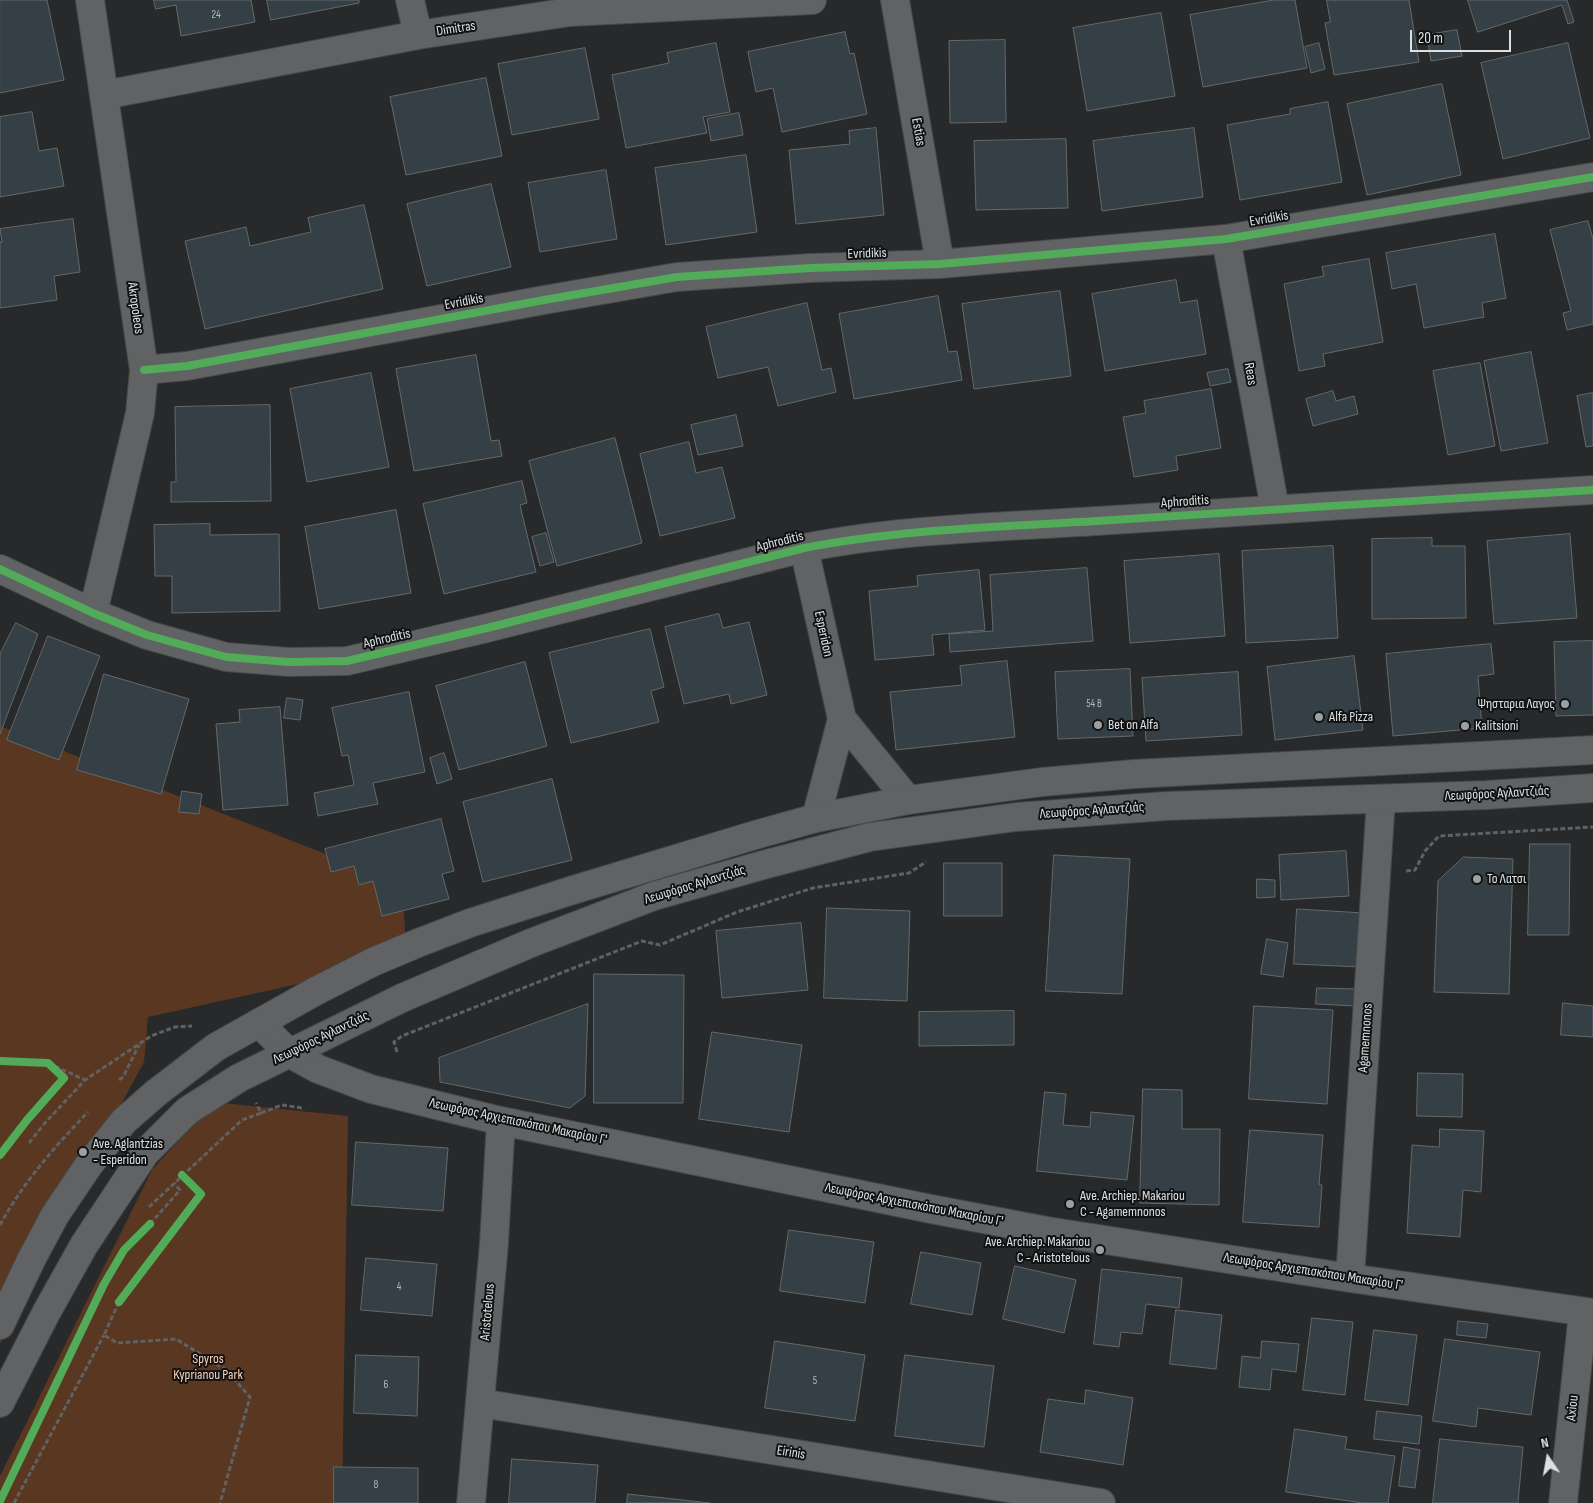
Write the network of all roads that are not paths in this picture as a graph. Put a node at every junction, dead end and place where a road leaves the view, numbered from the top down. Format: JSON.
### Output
{"nodes":[{"id":1,"x":90,"y":0,"type":"edge"},
{"id":2,"x":410,"y":0,"type":"edge"},
{"id":3,"x":812,"y":0,"type":"edge"},
{"id":4,"x":896,"y":0,"type":"edge"},
{"id":5,"x":418,"y":35,"type":"junction"},
{"id":6,"x":104,"y":95,"type":"junction"},
{"id":7,"x":1593,"y":177,"type":"edge"},
{"id":8,"x":1226,"y":240,"type":"junction"},
{"id":9,"x":940,"y":264,"type":"junction"},
{"id":10,"x":144,"y":370,"type":"junction"},
{"id":11,"x":1593,"y":490,"type":"edge"},
{"id":12,"x":1275,"y":509,"type":"junction"},
{"id":13,"x":804,"y":548,"type":"junction"},
{"id":14,"x":0,"y":569,"type":"edge"},
{"id":15,"x":93,"y":613,"type":"junction"},
{"id":16,"x":842,"y":719,"type":"junction"},
{"id":17,"x":1593,"y":750,"type":"edge"},
{"id":18,"x":1593,"y":788,"type":"edge"},
{"id":19,"x":1381,"y":799,"type":"junction"},
{"id":20,"x":908,"y":800,"type":"junction"},
{"id":21,"x":816,"y":818,"type":"junction"},
{"id":22,"x":259,"y":1023,"type":"junction"},
{"id":23,"x":289,"y":1054,"type":"junction"},
{"id":24,"x":501,"y":1121,"type":"junction"},
{"id":25,"x":1350,"y":1278,"type":"junction"},
{"id":26,"x":1588,"y":1312,"type":"edge"},
{"id":27,"x":0,"y":1325,"type":"edge"},
{"id":28,"x":0,"y":1403,"type":"edge"},
{"id":29,"x":480,"y":1403,"type":"junction"},
{"id":30,"x":1035,"y":1498,"type":"edge"},
{"id":31,"x":471,"y":1503,"type":"edge"},
{"id":32,"x":1101,"y":1503,"type":"edge"},
{"id":33,"x":1563,"y":1503,"type":"edge"}],
"edges":[{"from":1,"to":6,"type":"street","name":"Akropoleos"},
{"from":2,"to":5,"type":"street"},
{"from":3,"to":5,"type":"street","name":"Dimitras"},
{"from":4,"to":9,"type":"street","name":"Estias"},
{"from":5,"to":6,"type":"street","name":"Dimitras"},
{"from":6,"to":10,"type":"street","name":"Akropoleos"},
{"from":7,"to":8,"type":"street","name":"Evridikis"},
{"from":8,"to":9,"type":"street","name":"Evridikis"},
{"from":8,"to":12,"type":"street","name":"Reas"},
{"from":9,"to":10,"type":"street","name":"Evridikis"},
{"from":10,"to":15,"type":"street","name":"Akropoleos"},
{"from":11,"to":12,"type":"street","name":"Aphroditis"},
{"from":12,"to":13,"type":"street","name":"Aphroditis"},
{"from":13,"to":15,"type":"street","name":"Aphroditis"},
{"from":13,"to":16,"type":"street","name":"Esperidon"},
{"from":14,"to":15,"type":"street","name":"Aphroditis"},
{"from":16,"to":20,"type":"street","name":"Esperidon"},
{"from":16,"to":21,"type":"street","name":"Esperidon"},
{"from":17,"to":20,"type":"street"},
{"from":18,"to":19,"type":"street","name":"Λεωφόρος Αγλαντζιάς"},
{"from":19,"to":23,"type":"street","name":"Λεωφόρος Αγλαντζιάς"},
{"from":19,"to":25,"type":"street","name":"Agamemnonos"},
{"from":20,"to":21,"type":"street"},
{"from":21,"to":22,"type":"street"},
{"from":22,"to":23,"type":"street","name":"Λεωφόρος Αρχιεπισκόπου Μακαρίου Γ'"},
{"from":22,"to":27,"type":"street"},
{"from":23,"to":24,"type":"street","name":"Λεωφόρος Αρχιεπισκόπου Μακαρίου Γ'"},
{"from":23,"to":28,"type":"street","name":"Λεωφόρος Αγλαντζιάς"},
{"from":24,"to":25,"type":"street","name":"Λεωφόρος Αρχιεπισκόπου Μακαρίου Γ'"},
{"from":24,"to":29,"type":"street","name":"Aristotelous"},
{"from":25,"to":26,"type":"street","name":"Λεωφόρος Αρχιεπισκόπου Μακαρίου Γ'"},
{"from":26,"to":33,"type":"street","name":"Axiou"},
{"from":29,"to":30,"type":"street","name":"Eirinis"},
{"from":29,"to":31,"type":"street","name":"Aristotelous"},
{"from":30,"to":32,"type":"street","name":"Eirinis"}]}
